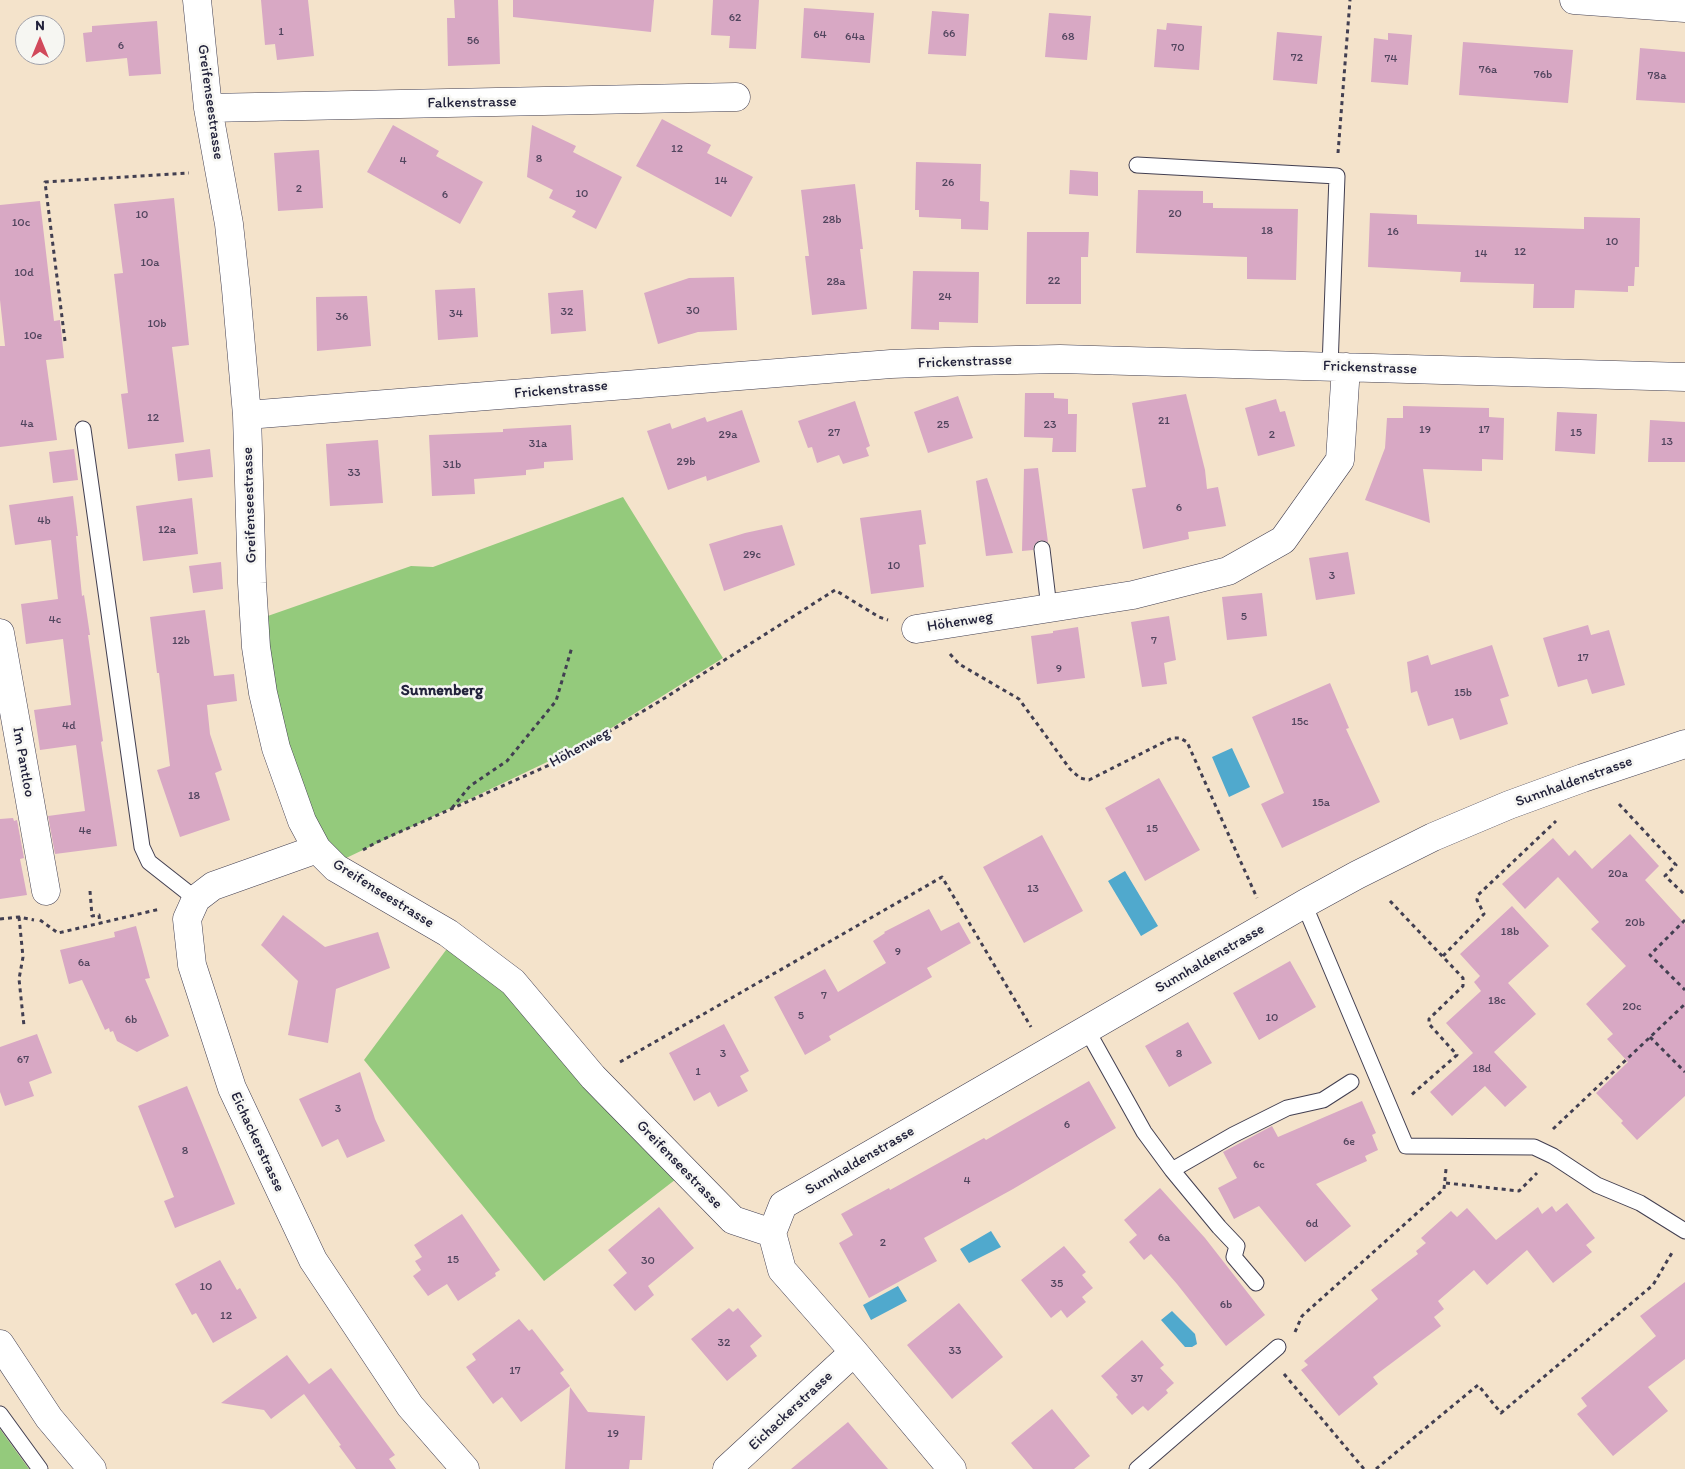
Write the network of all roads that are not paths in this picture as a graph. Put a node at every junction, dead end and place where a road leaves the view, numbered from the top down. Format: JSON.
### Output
{"nodes":[{"id":1,"x":197,"y":0,"type":"edge"},
{"id":2,"x":1574,"y":0,"type":"edge"},
{"id":3,"x":1685,"y":8,"type":"edge"},
{"id":4,"x":736,"y":98,"type":"dead end"},
{"id":5,"x":208,"y":108,"type":"junction"},
{"id":6,"x":1137,"y":165,"type":"dead end"},
{"id":7,"x":1338,"y":367,"type":"junction"},
{"id":8,"x":1685,"y":377,"type":"edge"},
{"id":9,"x":247,"y":415,"type":"junction"},
{"id":10,"x":83,"y":429,"type":"dead end"},
{"id":11,"x":1042,"y":549,"type":"dead end"},
{"id":12,"x":1049,"y":608,"type":"junction"},
{"id":13,"x":916,"y":630,"type":"road end"},
{"id":14,"x":0,"y":634,"type":"edge"},
{"id":15,"x":1685,"y":744,"type":"edge"},
{"id":16,"x":317,"y":849,"type":"junction"},
{"id":17,"x":46,"y":891,"type":"dead end"},
{"id":18,"x":196,"y":899,"type":"junction"},
{"id":19,"x":1304,"y":904,"type":"junction"},
{"id":20,"x":1087,"y":1030,"type":"junction"},
{"id":21,"x":1351,"y":1082,"type":"dead end"},
{"id":22,"x":1172,"y":1170,"type":"junction"},
{"id":23,"x":1685,"y":1231,"type":"edge"},
{"id":24,"x":772,"y":1233,"type":"junction"},
{"id":25,"x":1256,"y":1283,"type":"dead end"},
{"id":26,"x":0,"y":1344,"type":"edge"},
{"id":27,"x":1278,"y":1347,"type":"dead end"},
{"id":28,"x":854,"y":1352,"type":"junction"},
{"id":29,"x":0,"y":1414,"type":"edge"},
{"id":30,"x":40,"y":1469,"type":"edge"},
{"id":31,"x":92,"y":1469,"type":"edge"},
{"id":32,"x":465,"y":1469,"type":"edge"},
{"id":33,"x":727,"y":1469,"type":"edge"},
{"id":34,"x":952,"y":1469,"type":"edge"},
{"id":35,"x":1137,"y":1469,"type":"edge"}],
"edges":[{"from":1,"to":5,"type":"street","name":"Greifenseestrasse"},
{"from":2,"to":3,"type":"street"},
{"from":4,"to":5,"type":"street","name":"Falkenstrasse"},
{"from":5,"to":9,"type":"street","name":"Greifenseestrasse"},
{"from":6,"to":7,"type":"lane"},
{"from":7,"to":8,"type":"street","name":"Frickenstrasse"},
{"from":7,"to":9,"type":"street","name":"Frickenstrasse"},
{"from":7,"to":12,"type":"street","name":"Höhenweg"},
{"from":9,"to":16,"type":"street","name":"Greifenseestrasse"},
{"from":10,"to":18,"type":"lane"},
{"from":11,"to":12,"type":"lane"},
{"from":12,"to":13,"type":"street","name":"Höhenweg"},
{"from":14,"to":17,"type":"street","name":"Im Pantloo"},
{"from":15,"to":19,"type":"street","name":"Sunnhaldenstrasse"},
{"from":16,"to":18,"type":"street"},
{"from":16,"to":24,"type":"street","name":"Greifenseestrasse"},
{"from":18,"to":32,"type":"street","name":"Eichackerstrasse"},
{"from":19,"to":20,"type":"street","name":"Sunnhaldenstrasse"},
{"from":19,"to":23,"type":"lane"},
{"from":20,"to":22,"type":"lane"},
{"from":20,"to":24,"type":"street","name":"Sunnhaldenstrasse"},
{"from":21,"to":22,"type":"lane"},
{"from":22,"to":25,"type":"lane"},
{"from":24,"to":28,"type":"street"},
{"from":26,"to":31,"type":"street"},
{"from":27,"to":35,"type":"lane"},
{"from":28,"to":33,"type":"street","name":"Eichackerstrasse"},
{"from":28,"to":34,"type":"street"},
{"from":29,"to":30,"type":"lane"}]}
